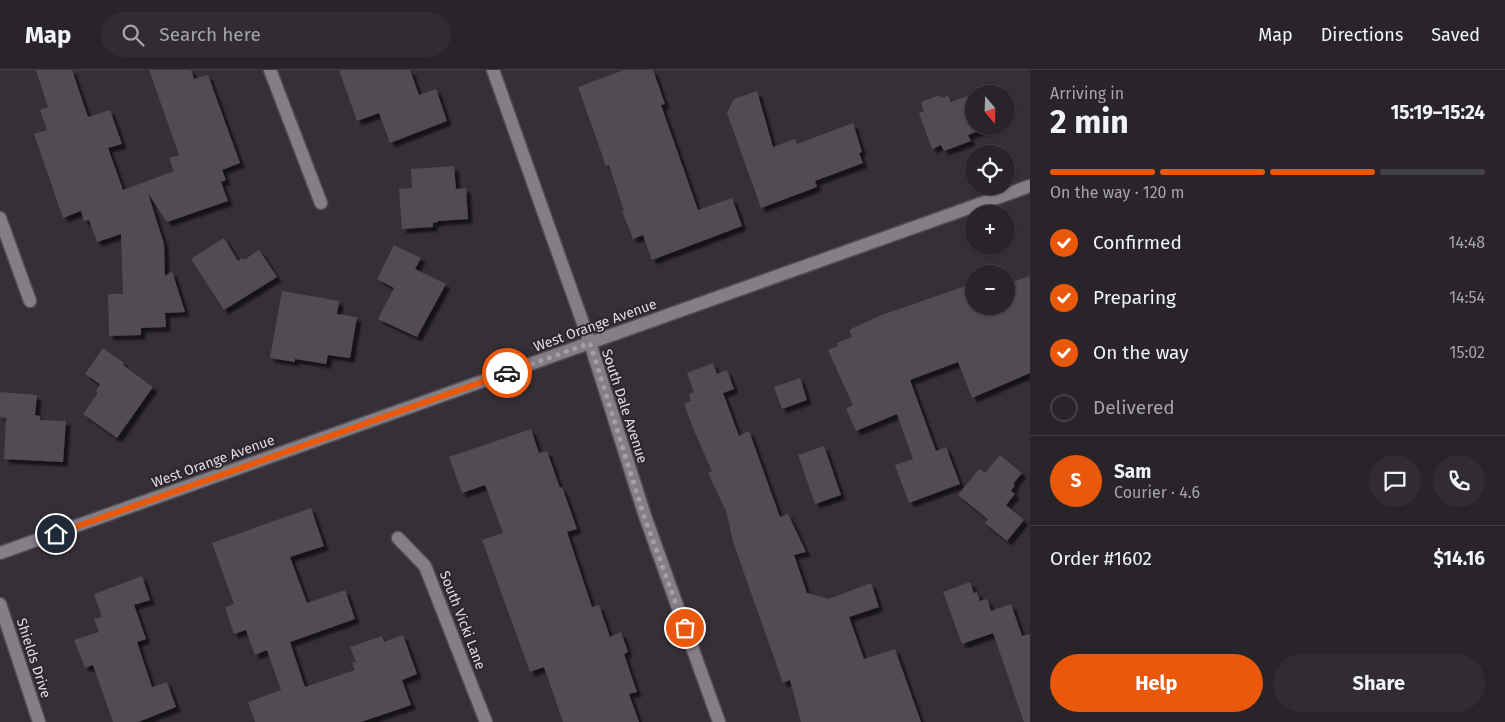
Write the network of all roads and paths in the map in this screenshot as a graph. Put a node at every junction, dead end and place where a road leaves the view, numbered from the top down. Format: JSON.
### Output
{"nodes":[{"id":1,"x":270,"y":70,"type":"edge"},
{"id":2,"x":493,"y":70,"type":"edge"},
{"id":3,"x":1030,"y":186,"type":"edge"},
{"id":4,"x":321,"y":203,"type":"dead end"},
{"id":5,"x":0,"y":218,"type":"edge"},
{"id":6,"x":30,"y":301,"type":"dead end"},
{"id":7,"x":590,"y":343,"type":"junction"},
{"id":8,"x":398,"y":538,"type":"dead end"},
{"id":9,"x":0,"y":553,"type":"edge"},
{"id":10,"x":0,"y":604,"type":"edge"},
{"id":11,"x":39,"y":722,"type":"edge"},
{"id":12,"x":486,"y":722,"type":"edge"},
{"id":13,"x":719,"y":722,"type":"edge"}],
"edges":[{"from":1,"to":4,"type":"street"},
{"from":2,"to":7,"type":"street","name":"South Dale Avenue"},
{"from":3,"to":7,"type":"street","name":"West Orange Avenue"},
{"from":5,"to":6,"type":"street"},
{"from":7,"to":9,"type":"street","name":"West Orange Avenue"},
{"from":7,"to":13,"type":"street","name":"South Dale Avenue"},
{"from":8,"to":12,"type":"street","name":"South Vicki Lane"},
{"from":10,"to":11,"type":"street","name":"Shields Drive"}]}
